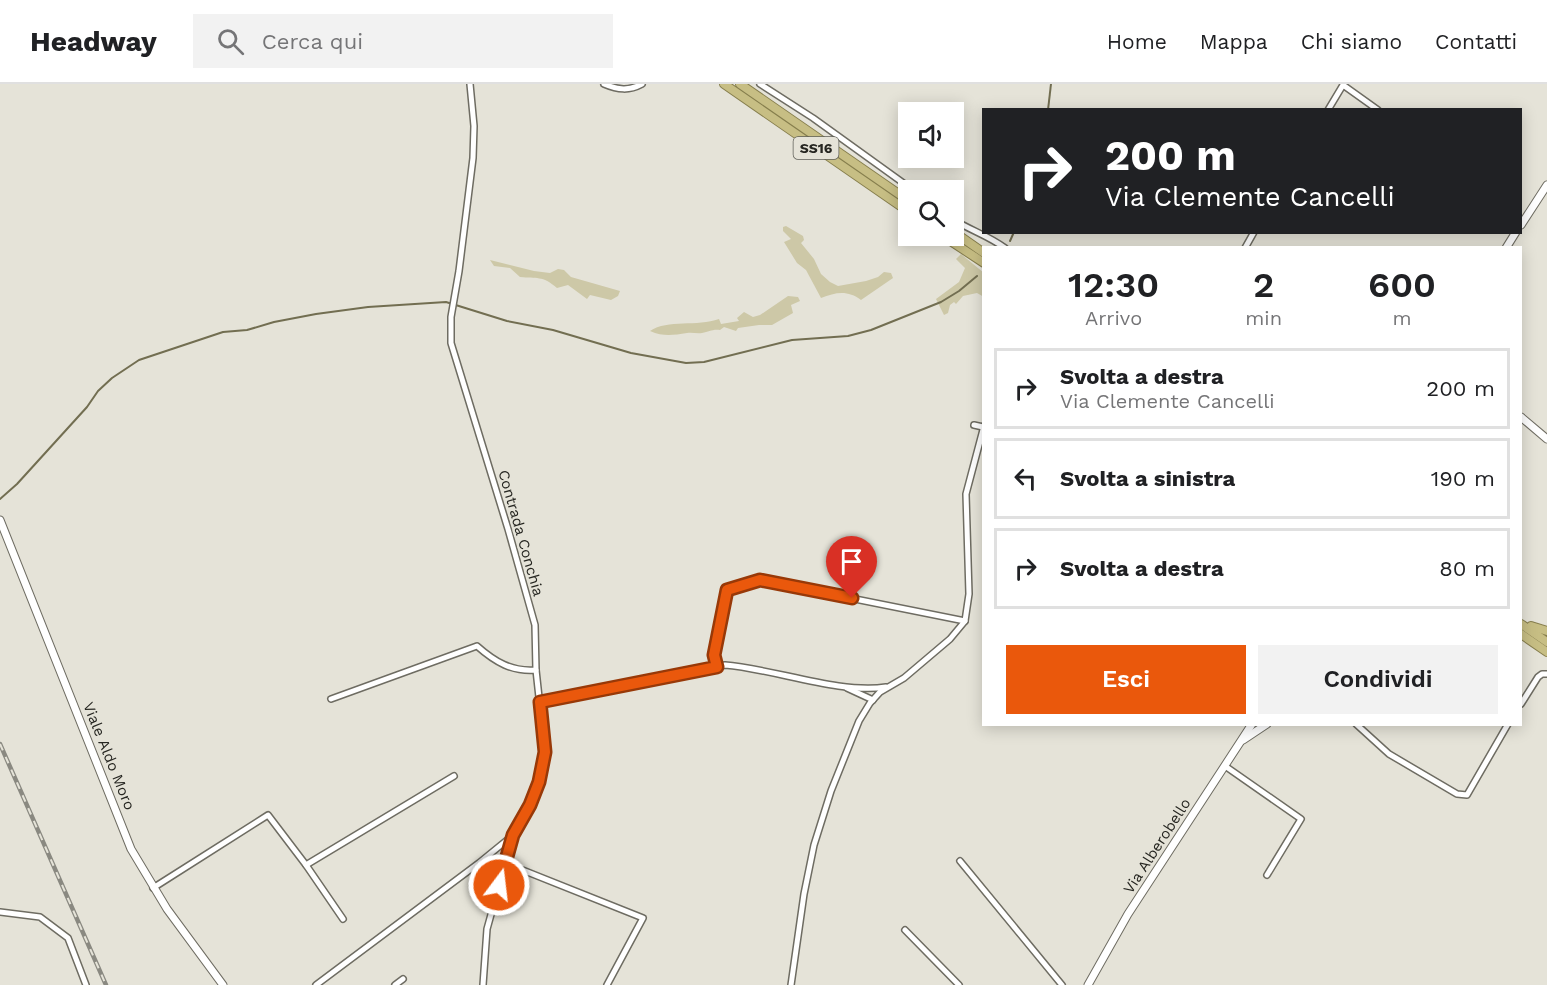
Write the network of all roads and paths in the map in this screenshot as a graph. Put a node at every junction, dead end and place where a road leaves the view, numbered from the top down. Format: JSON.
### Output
{"nodes":[{"id":1,"x":470,"y":84,"type":"edge"},
{"id":2,"x":604,"y":84,"type":"edge"},
{"id":3,"x":642,"y":84,"type":"edge"},
{"id":4,"x":724,"y":84,"type":"edge"},
{"id":5,"x":740,"y":84,"type":"edge"},
{"id":6,"x":760,"y":84,"type":"edge"},
{"id":7,"x":1343,"y":84,"type":"edge"},
{"id":8,"x":1329,"y":108,"type":"edge"},
{"id":9,"x":1375,"y":108,"type":"edge"},
{"id":10,"x":899,"y":180,"type":"edge"},
{"id":11,"x":1547,"y":185,"type":"edge"},
{"id":12,"x":898,"y":193,"type":"edge"},
{"id":13,"x":898,"y":204,"type":"edge"},
{"id":14,"x":1522,"y":210,"type":"edge"},
{"id":15,"x":1528,"y":214,"type":"junction"},
{"id":16,"x":1522,"y":223,"type":"edge"},
{"id":17,"x":964,"y":226,"type":"edge"},
{"id":18,"x":982,"y":234,"type":"edge"},
{"id":19,"x":982,"y":234,"type":"edge"},
{"id":20,"x":964,"y":239,"type":"edge"},
{"id":21,"x":958,"y":246,"type":"edge"},
{"id":22,"x":1002,"y":246,"type":"edge"},
{"id":23,"x":982,"y":252,"type":"edge"},
{"id":24,"x":982,"y":262,"type":"edge"},
{"id":25,"x":1522,"y":418,"type":"edge"},
{"id":26,"x":974,"y":425,"type":"dead end"},
{"id":27,"x":982,"y":427,"type":"edge"},
{"id":28,"x":982,"y":431,"type":"edge"},
{"id":29,"x":1547,"y":439,"type":"edge"},
{"id":30,"x":1,"y":523,"type":"edge"},
{"id":31,"x":964,"y":621,"type":"junction"},
{"id":32,"x":1522,"y":623,"type":"edge"},
{"id":33,"x":1522,"y":624,"type":"edge"},
{"id":34,"x":1547,"y":631,"type":"edge"},
{"id":35,"x":1522,"y":635,"type":"edge"},
{"id":36,"x":1547,"y":642,"type":"edge"},
{"id":37,"x":1547,"y":652,"type":"edge"},
{"id":38,"x":717,"y":667,"type":"junction"},
{"id":39,"x":536,"y":670,"type":"junction"},
{"id":40,"x":1547,"y":674,"type":"edge"},
{"id":41,"x":839,"y":686,"type":"junction"},
{"id":42,"x":889,"y":687,"type":"junction"},
{"id":43,"x":865,"y":688,"type":"junction"},
{"id":44,"x":858,"y":693,"type":"junction"},
{"id":45,"x":331,"y":699,"type":"dead end"},
{"id":46,"x":874,"y":699,"type":"junction"},
{"id":47,"x":540,"y":702,"type":"junction"},
{"id":48,"x":1522,"y":702,"type":"edge"},
{"id":49,"x":867,"y":708,"type":"junction"},
{"id":50,"x":1251,"y":726,"type":"edge"},
{"id":51,"x":1264,"y":726,"type":"edge"},
{"id":52,"x":1358,"y":726,"type":"edge"},
{"id":53,"x":1507,"y":726,"type":"edge"},
{"id":54,"x":1241,"y":742,"type":"junction"},
{"id":55,"x":1225,"y":766,"type":"junction"},
{"id":56,"x":454,"y":776,"type":"dead end"},
{"id":57,"x":513,"y":835,"type":"junction"},
{"id":58,"x":960,"y":861,"type":"dead end"},
{"id":59,"x":505,"y":863,"type":"junction"},
{"id":60,"x":306,"y":865,"type":"junction"},
{"id":61,"x":1267,"y":875,"type":"dead end"},
{"id":62,"x":153,"y":888,"type":"junction"},
{"id":63,"x":0,"y":912,"type":"edge"},
{"id":64,"x":343,"y":919,"type":"dead end"},
{"id":65,"x":906,"y":930,"type":"dead end"},
{"id":66,"x":403,"y":979,"type":"dead end"},
{"id":67,"x":86,"y":985,"type":"edge"},
{"id":68,"x":223,"y":985,"type":"edge"},
{"id":69,"x":316,"y":985,"type":"edge"},
{"id":70,"x":395,"y":985,"type":"edge"},
{"id":71,"x":483,"y":985,"type":"edge"},
{"id":72,"x":607,"y":985,"type":"edge"},
{"id":73,"x":791,"y":985,"type":"edge"},
{"id":74,"x":959,"y":985,"type":"edge"},
{"id":75,"x":1062,"y":985,"type":"edge"},
{"id":76,"x":1088,"y":985,"type":"edge"}],
"edges":[{"from":1,"to":39,"type":"street","name":"Contrada Conchia"},
{"from":2,"to":3,"type":"street"},
{"from":4,"to":13,"type":"highway","number":"SS16"},
{"from":5,"to":12,"type":"highway","number":"SS16"},
{"from":6,"to":10,"type":"street"},
{"from":7,"to":8,"type":"street"},
{"from":7,"to":9,"type":"street"},
{"from":11,"to":15,"type":"main road"},
{"from":14,"to":15,"type":"street"},
{"from":15,"to":16,"type":"main road"},
{"from":17,"to":19,"type":"street"},
{"from":18,"to":22,"type":"street"},
{"from":20,"to":23,"type":"highway"},
{"from":21,"to":24,"type":"highway"},
{"from":25,"to":29,"type":"main road"},
{"from":26,"to":27,"type":"street"},
{"from":28,"to":31,"type":"street"},
{"from":30,"to":62,"type":"main road","name":"Viale Aldo Moro"},
{"from":31,"to":38,"type":"street"},
{"from":31,"to":42,"type":"street"},
{"from":32,"to":34,"type":"highway"},
{"from":33,"to":36,"type":"highway"},
{"from":35,"to":37,"type":"highway"},
{"from":38,"to":41,"type":"street"},
{"from":38,"to":47,"type":"street"},
{"from":39,"to":45,"type":"street"},
{"from":39,"to":47,"type":"street","name":"Contrada Conchia"},
{"from":40,"to":48,"type":"street"},
{"from":41,"to":43,"type":"street"},
{"from":41,"to":44,"type":"street"},
{"from":42,"to":43,"type":"street"},
{"from":42,"to":46,"type":"street"},
{"from":43,"to":46,"type":"street"},
{"from":44,"to":46,"type":"street"},
{"from":44,"to":49,"type":"street"},
{"from":46,"to":49,"type":"street"},
{"from":47,"to":57,"type":"street","name":"Contrada Conchia"},
{"from":49,"to":73,"type":"street"},
{"from":50,"to":54,"type":"main road","name":"Via Alberobello"},
{"from":51,"to":54,"type":"main road"},
{"from":52,"to":53,"type":"street"},
{"from":54,"to":55,"type":"main road","name":"Via Alberobello"},
{"from":55,"to":61,"type":"street"},
{"from":55,"to":76,"type":"main road","name":"Via Alberobello"},
{"from":56,"to":60,"type":"street"},
{"from":57,"to":59,"type":"street","name":"Contrada Conchia"},
{"from":57,"to":69,"type":"street"},
{"from":58,"to":75,"type":"street"},
{"from":59,"to":71,"type":"street","name":"Contrada Conchia"},
{"from":59,"to":72,"type":"street"},
{"from":60,"to":62,"type":"street"},
{"from":60,"to":64,"type":"street"},
{"from":62,"to":68,"type":"main road","name":"Viale Aldo Moro"},
{"from":63,"to":67,"type":"street"},
{"from":65,"to":74,"type":"street"},
{"from":66,"to":70,"type":"street"}]}
